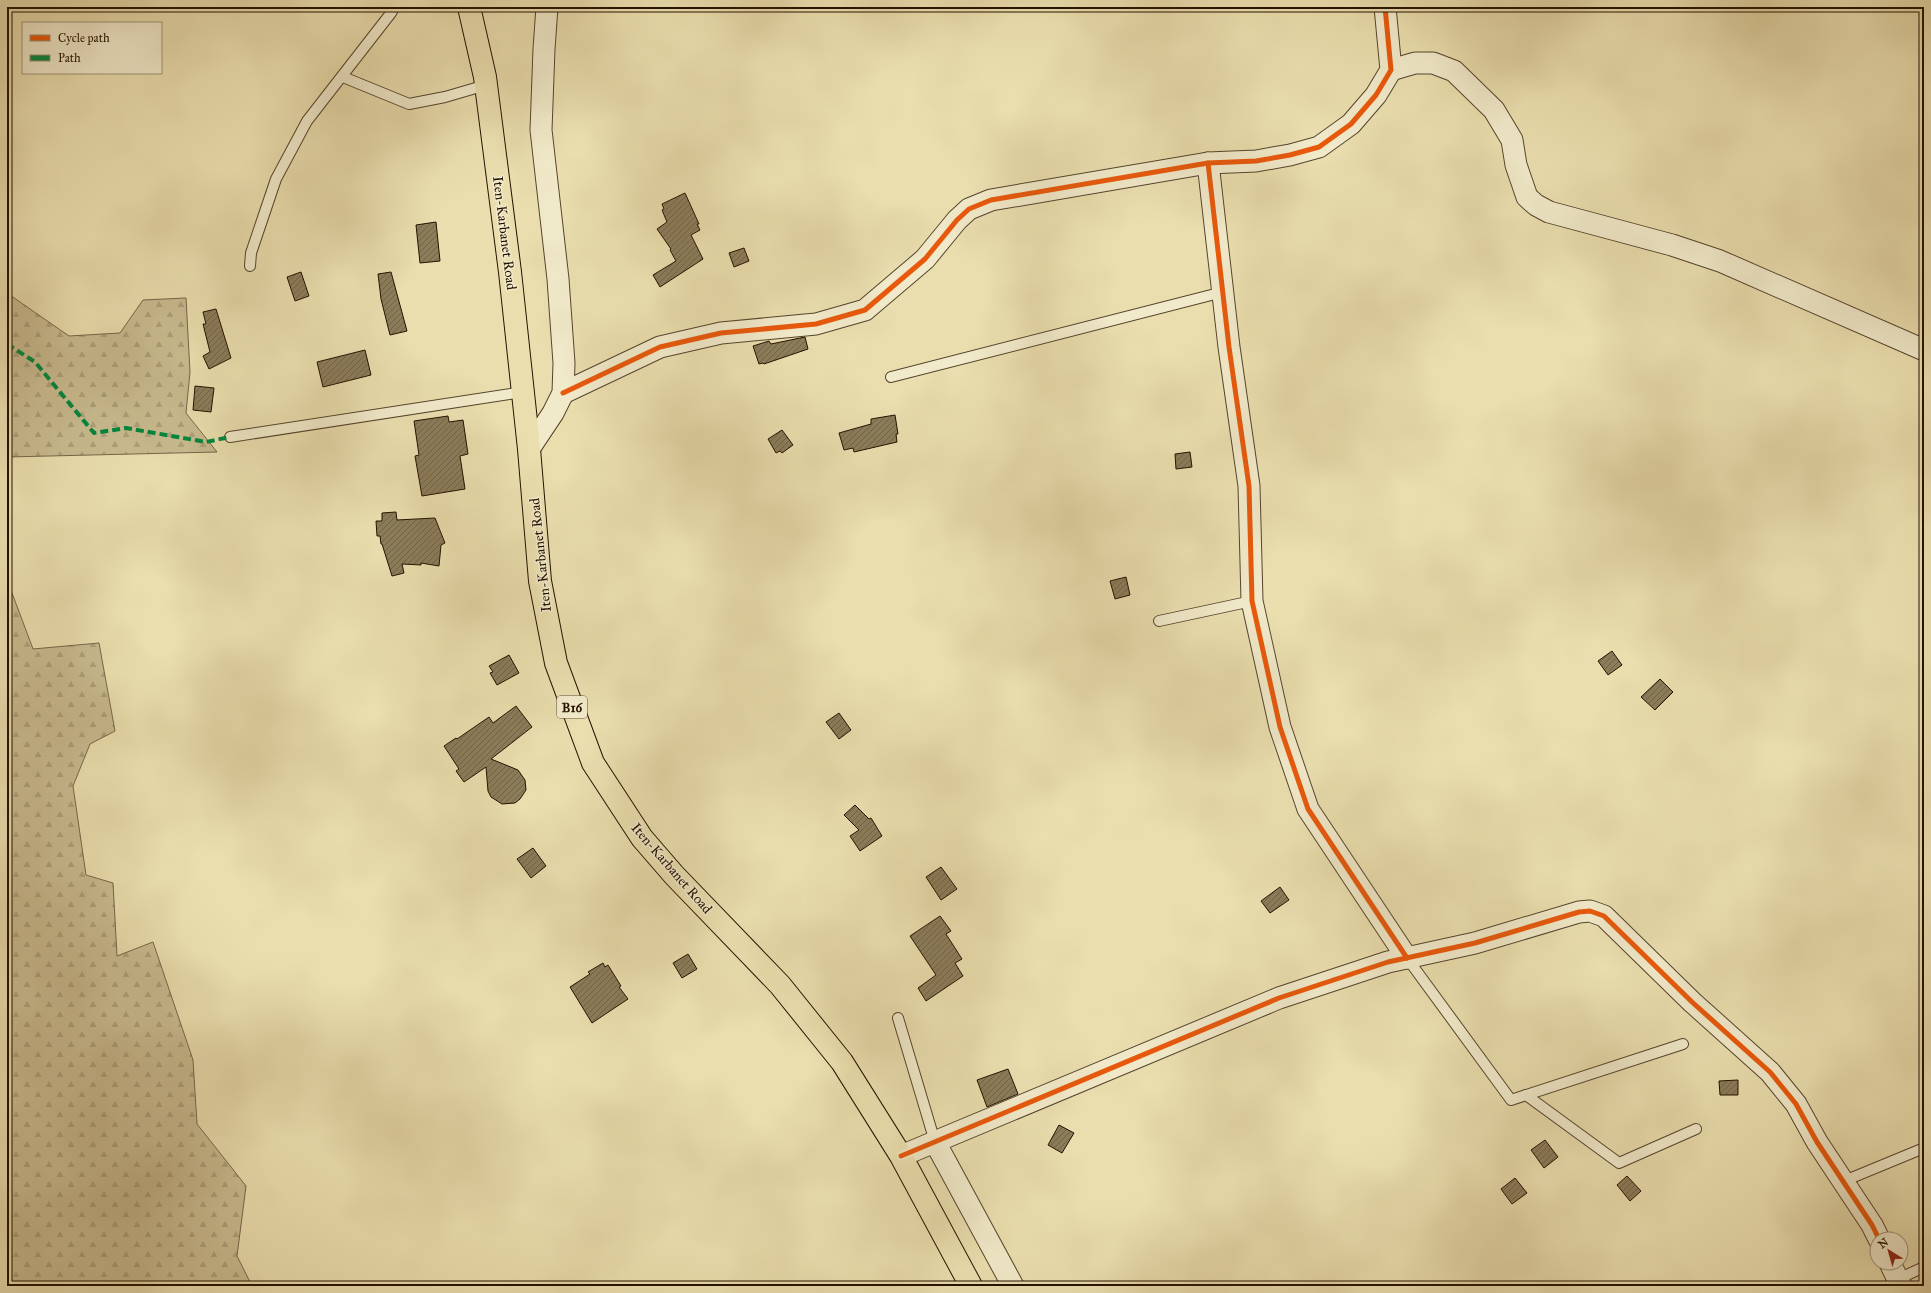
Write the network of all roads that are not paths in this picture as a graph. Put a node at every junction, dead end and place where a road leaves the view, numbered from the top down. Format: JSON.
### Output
{"nodes":[{"id":1,"x":394,"y":7,"type":"edge"},
{"id":2,"x":469,"y":7,"type":"edge"},
{"id":3,"x":547,"y":7,"type":"edge"},
{"id":4,"x":1385,"y":7,"type":"edge"},
{"id":5,"x":1391,"y":70,"type":"junction"},
{"id":6,"x":343,"y":77,"type":"junction"},
{"id":7,"x":486,"y":85,"type":"junction"},
{"id":8,"x":1208,"y":163,"type":"junction"},
{"id":9,"x":250,"y":266,"type":"dead end"},
{"id":10,"x":1223,"y":292,"type":"junction"},
{"id":11,"x":1924,"y":350,"type":"edge"},
{"id":12,"x":892,"y":377,"type":"dead end"},
{"id":13,"x":523,"y":392,"type":"junction"},
{"id":14,"x":563,"y":393,"type":"junction"},
{"id":15,"x":230,"y":437,"type":"dead end"},
{"id":16,"x":529,"y":449,"type":"junction"},
{"id":17,"x":1252,"y":601,"type":"junction"},
{"id":18,"x":1159,"y":621,"type":"dead end"},
{"id":19,"x":1407,"y":958,"type":"junction"},
{"id":20,"x":898,"y":1018,"type":"dead end"},
{"id":21,"x":1683,"y":1044,"type":"dead end"},
{"id":22,"x":1526,"y":1095,"type":"junction"},
{"id":23,"x":1696,"y":1129,"type":"dead end"},
{"id":24,"x":935,"y":1142,"type":"junction"},
{"id":25,"x":1924,"y":1148,"type":"edge"},
{"id":26,"x":901,"y":1156,"type":"junction"},
{"id":27,"x":1844,"y":1182,"type":"junction"},
{"id":28,"x":1875,"y":1231,"type":"edge"},
{"id":29,"x":1924,"y":1267,"type":"edge"},
{"id":30,"x":1896,"y":1276,"type":"edge"},
{"id":31,"x":971,"y":1286,"type":"edge"},
{"id":32,"x":1013,"y":1286,"type":"edge"}],
"edges":[{"from":1,"to":6,"type":"lane"},
{"from":2,"to":7,"type":"main road","name":"Iten-Karbanet Road","number":"B16"},
{"from":3,"to":14,"type":"street"},
{"from":4,"to":5,"type":"street"},
{"from":5,"to":8,"type":"street"},
{"from":5,"to":11,"type":"street"},
{"from":6,"to":7,"type":"lane"},
{"from":6,"to":9,"type":"lane"},
{"from":7,"to":13,"type":"main road","name":"Iten-Karbanet Road","number":"B16"},
{"from":8,"to":10,"type":"street"},
{"from":8,"to":14,"type":"street"},
{"from":10,"to":12,"type":"lane"},
{"from":10,"to":17,"type":"street"},
{"from":13,"to":15,"type":"lane"},
{"from":13,"to":16,"type":"main road","name":"Iten-Karbanet Road","number":"B16"},
{"from":14,"to":16,"type":"street"},
{"from":16,"to":26,"type":"main road","name":"Iten-Karbanet Road","number":"B16"},
{"from":17,"to":18,"type":"lane"},
{"from":17,"to":19,"type":"street"},
{"from":19,"to":22,"type":"lane"},
{"from":19,"to":24,"type":"street"},
{"from":19,"to":27,"type":"street"},
{"from":20,"to":24,"type":"lane"},
{"from":21,"to":22,"type":"lane"},
{"from":22,"to":23,"type":"lane"},
{"from":24,"to":26,"type":"street"},
{"from":24,"to":32,"type":"street"},
{"from":25,"to":27,"type":"lane"},
{"from":26,"to":31,"type":"main road","name":"Iten-Karbanet Road","number":"B16"},
{"from":27,"to":28,"type":"street"},
{"from":29,"to":30,"type":"lane"}]}
